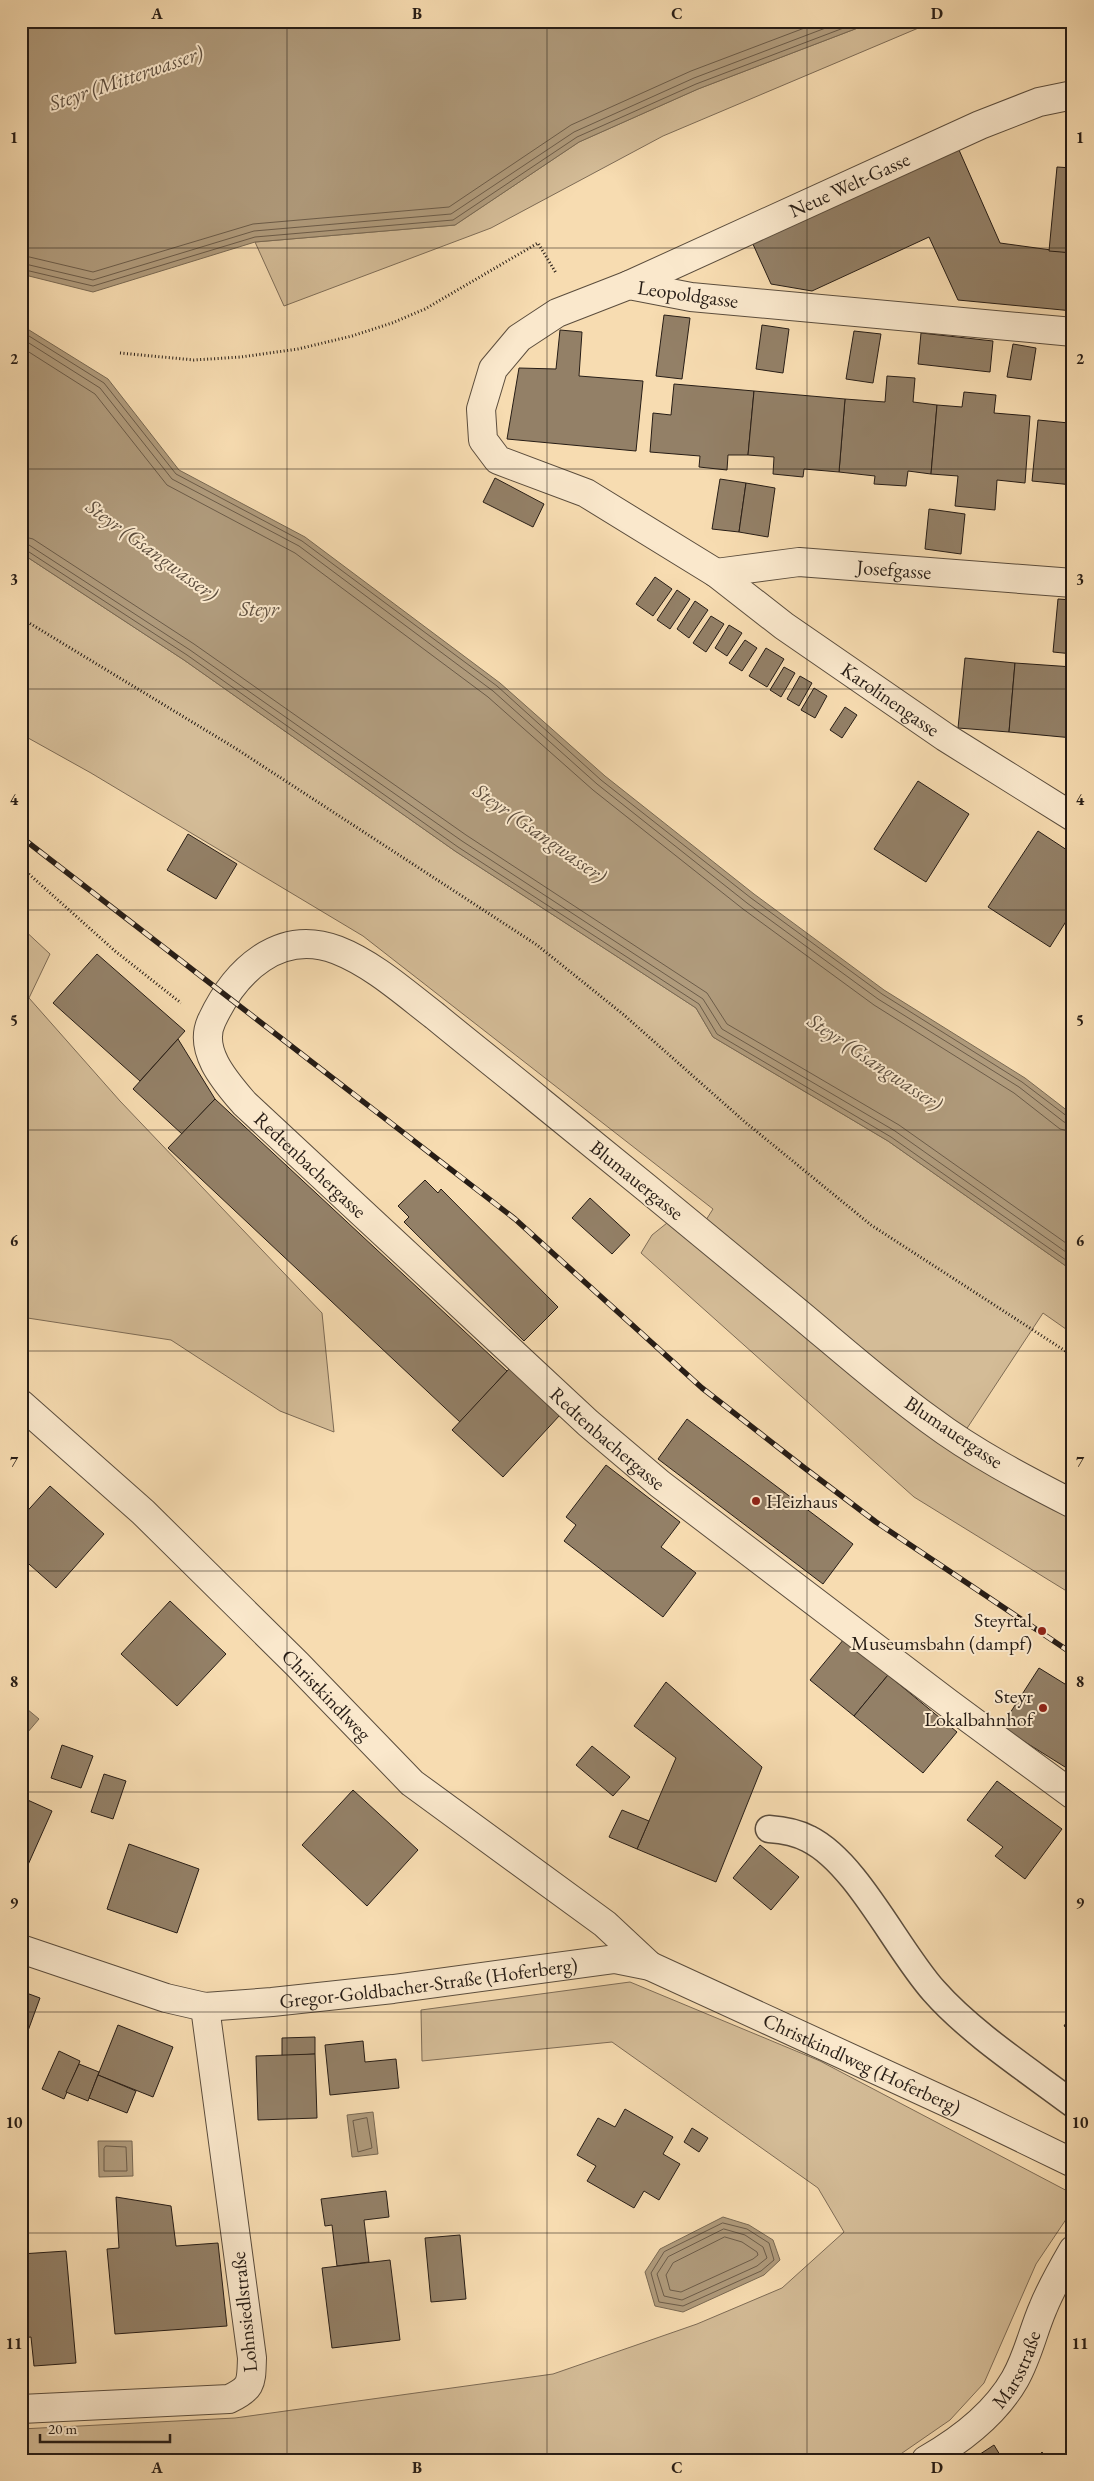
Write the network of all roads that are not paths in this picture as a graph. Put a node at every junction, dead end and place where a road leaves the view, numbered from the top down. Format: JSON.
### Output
{"nodes":[{"id":1,"x":1073,"y":95,"type":"edge"},
{"id":2,"x":629,"y":286,"type":"junction"},
{"id":3,"x":1073,"y":332,"type":"edge"},
{"id":4,"x":716,"y":573,"type":"junction"},
{"id":5,"x":1073,"y":583,"type":"edge"},
{"id":6,"x":1073,"y":817,"type":"edge"},
{"id":7,"x":209,"y":1025,"type":"joint"},
{"id":8,"x":21,"y":1404,"type":"edge"},
{"id":9,"x":1073,"y":1504,"type":"edge"},
{"id":10,"x":1073,"y":1795,"type":"edge"},
{"id":11,"x":769,"y":1829,"type":"dead end"},
{"id":12,"x":21,"y":1949,"type":"edge"},
{"id":13,"x":650,"y":1966,"type":"junction"},
{"id":14,"x":205,"y":2007,"type":"junction"},
{"id":15,"x":1073,"y":2104,"type":"edge"},
{"id":16,"x":1073,"y":2163,"type":"edge"},
{"id":17,"x":1073,"y":2250,"type":"edge"},
{"id":18,"x":21,"y":2409,"type":"edge"},
{"id":19,"x":926,"y":2460,"type":"edge"}],
"edges":[{"from":1,"to":2,"type":"street","name":"Neue Welt-Gasse"},
{"from":2,"to":3,"type":"street","name":"Leopoldgasse"},
{"from":2,"to":4,"type":"street","name":"Leopoldgasse"},
{"from":4,"to":5,"type":"street","name":"Josefgasse"},
{"from":4,"to":6,"type":"street","name":"Karolinengasse"},
{"from":7,"to":9,"type":"street","name":"Blumauergasse"},
{"from":7,"to":10,"type":"street","name":"Redtenbachergasse"},
{"from":8,"to":13,"type":"street","name":"Christkindlweg"},
{"from":11,"to":15,"type":"lane"},
{"from":12,"to":14,"type":"street","name":"Gregor-Goldbacher-Straße (Hoferberg)"},
{"from":13,"to":14,"type":"street","name":"Gregor-Goldbacher-Straße (Hoferberg)"},
{"from":13,"to":16,"type":"street","name":"Christkindlweg (Hoferberg)"},
{"from":14,"to":18,"type":"street","name":"Lohnsiedlstraße"},
{"from":17,"to":19,"type":"street","name":"Marsstraße"}]}
